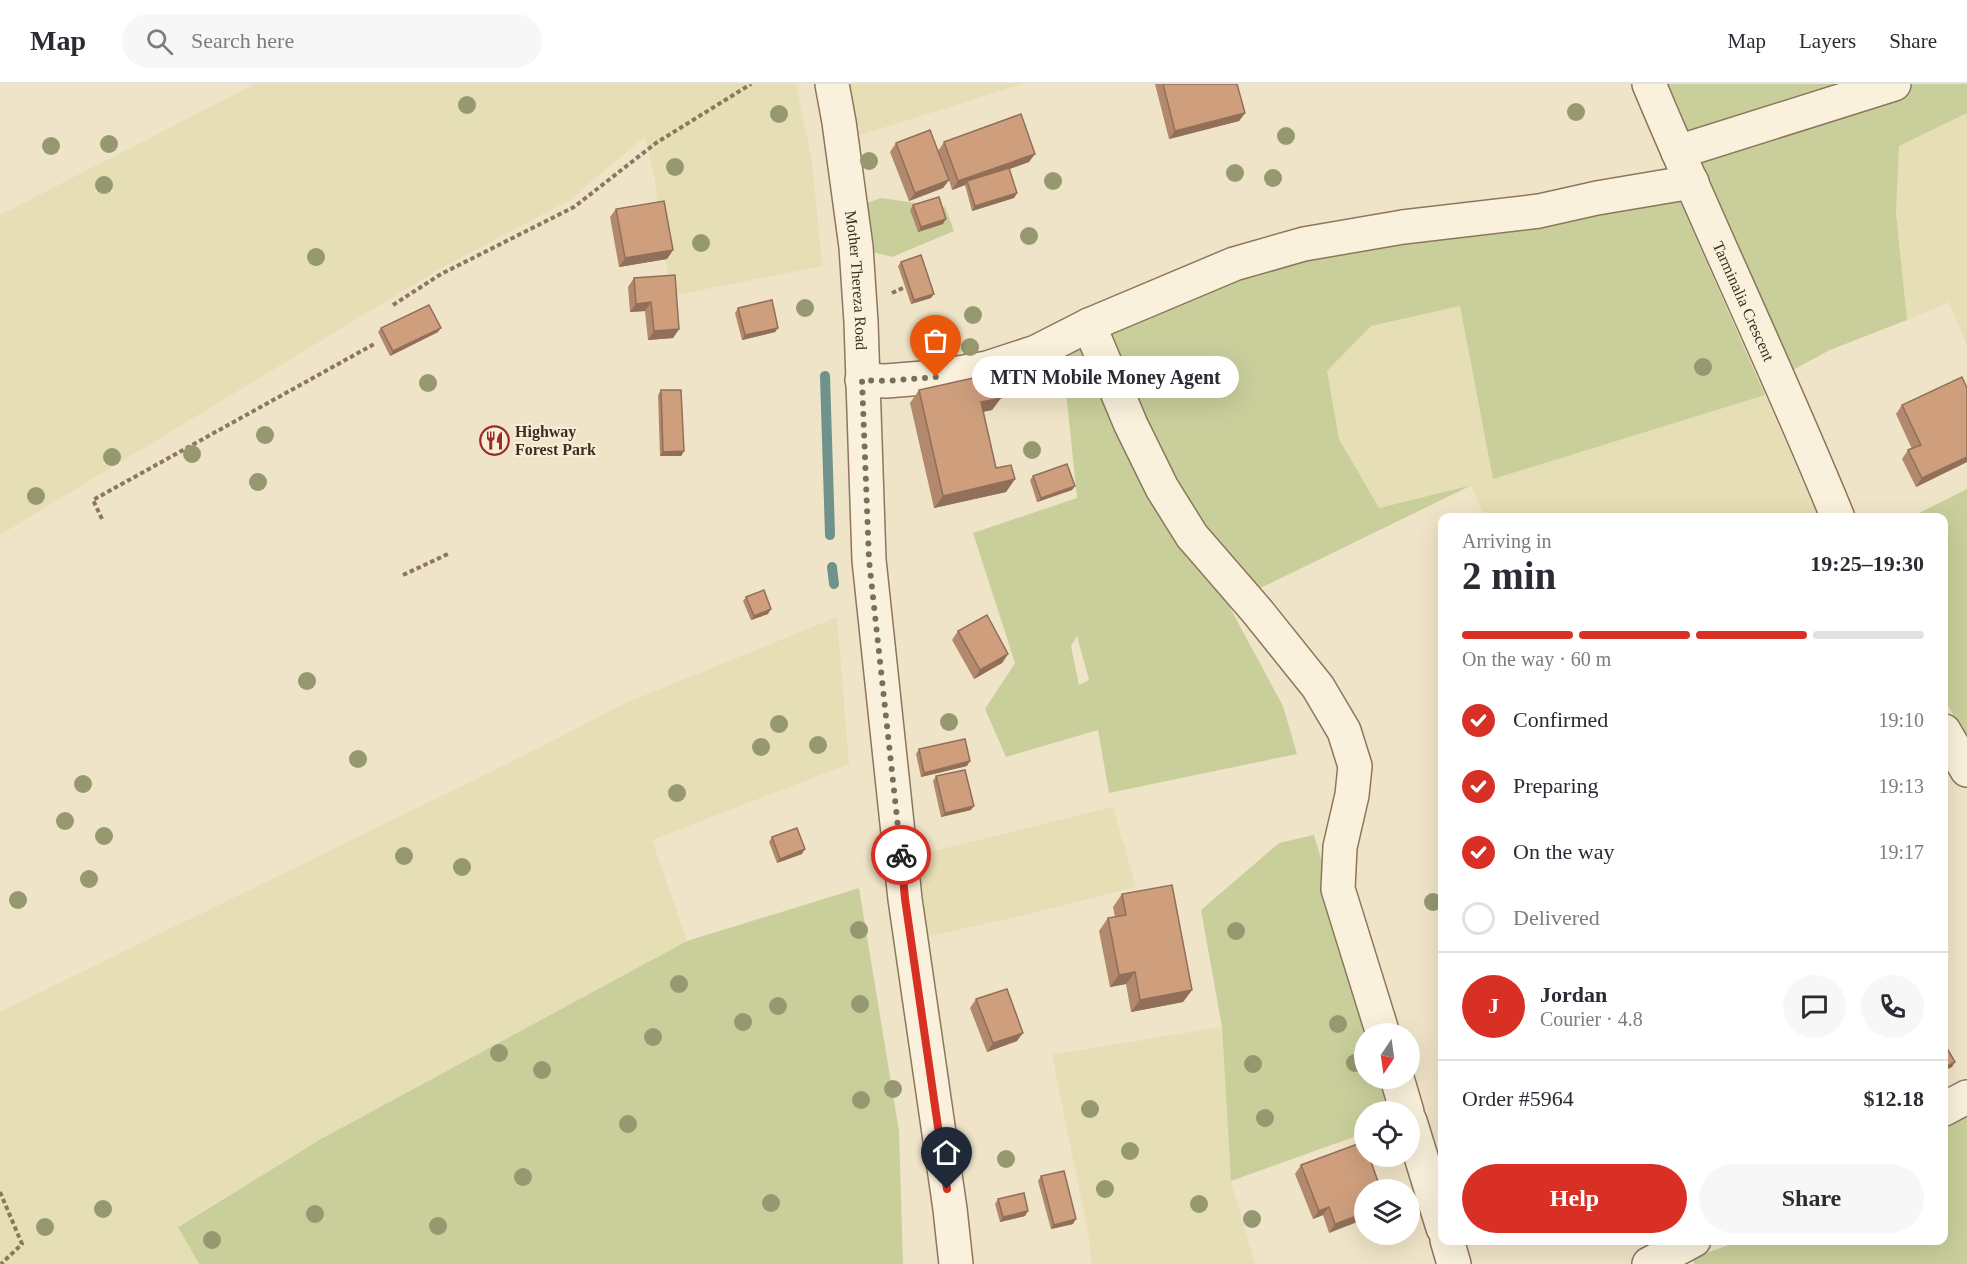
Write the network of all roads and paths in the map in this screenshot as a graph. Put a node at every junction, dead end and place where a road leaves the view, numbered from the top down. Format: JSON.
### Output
{"nodes":[{"id":1,"x":751,"y":84,"type":"edge"},
{"id":2,"x":832,"y":84,"type":"edge"},
{"id":3,"x":1649,"y":84,"type":"edge"},
{"id":4,"x":1894,"y":84,"type":"edge"},
{"id":5,"x":1677,"y":152,"type":"junction"},
{"id":6,"x":1692,"y":183,"type":"junction"},
{"id":7,"x":393,"y":304,"type":"dead end"},
{"id":8,"x":1089,"y":325,"type":"junction"},
{"id":9,"x":376,"y":343,"type":"dead end"},
{"id":10,"x":862,"y":380,"type":"junction"},
{"id":11,"x":1836,"y":513,"type":"edge"},
{"id":12,"x":102,"y":519,"type":"dead end"},
{"id":13,"x":450,"y":553,"type":"dead end"},
{"id":14,"x":403,"y":575,"type":"dead end"},
{"id":15,"x":1948,"y":738,"type":"edge"},
{"id":16,"x":1967,"y":770,"type":"edge"},
{"id":17,"x":1380,"y":1023,"type":"edge"},
{"id":18,"x":1967,"y":1097,"type":"edge"},
{"id":19,"x":1948,"y":1107,"type":"edge"},
{"id":20,"x":1420,"y":1153,"type":"edge"},
{"id":21,"x":0,"y":1192,"type":"edge"},
{"id":22,"x":1438,"y":1212,"type":"edge"},
{"id":23,"x":1448,"y":1245,"type":"edge"},
{"id":24,"x":1685,"y":1245,"type":"edge"},
{"id":25,"x":1,"y":1264,"type":"edge"},
{"id":26,"x":956,"y":1264,"type":"edge"},
{"id":27,"x":1454,"y":1264,"type":"edge"},
{"id":28,"x":1649,"y":1264,"type":"edge"}],
"edges":[{"from":1,"to":7,"type":"path"},
{"from":2,"to":10,"type":"street","name":"Mother Thereza Road"},
{"from":3,"to":5,"type":"street","name":"Tarminalia Crescent"},
{"from":4,"to":5,"type":"street"},
{"from":5,"to":6,"type":"street","name":"Tarminalia Crescent"},
{"from":6,"to":8,"type":"street"},
{"from":6,"to":11,"type":"street","name":"Tarminalia Crescent"},
{"from":8,"to":10,"type":"street"},
{"from":8,"to":17,"type":"street"},
{"from":9,"to":12,"type":"path"},
{"from":10,"to":26,"type":"street","name":"Mother Thereza Road"},
{"from":13,"to":14,"type":"path"},
{"from":15,"to":16,"type":"street"},
{"from":18,"to":19,"type":"street"},
{"from":20,"to":22,"type":"street"},
{"from":21,"to":25,"type":"path"},
{"from":23,"to":27,"type":"street"},
{"from":24,"to":28,"type":"street"}]}
